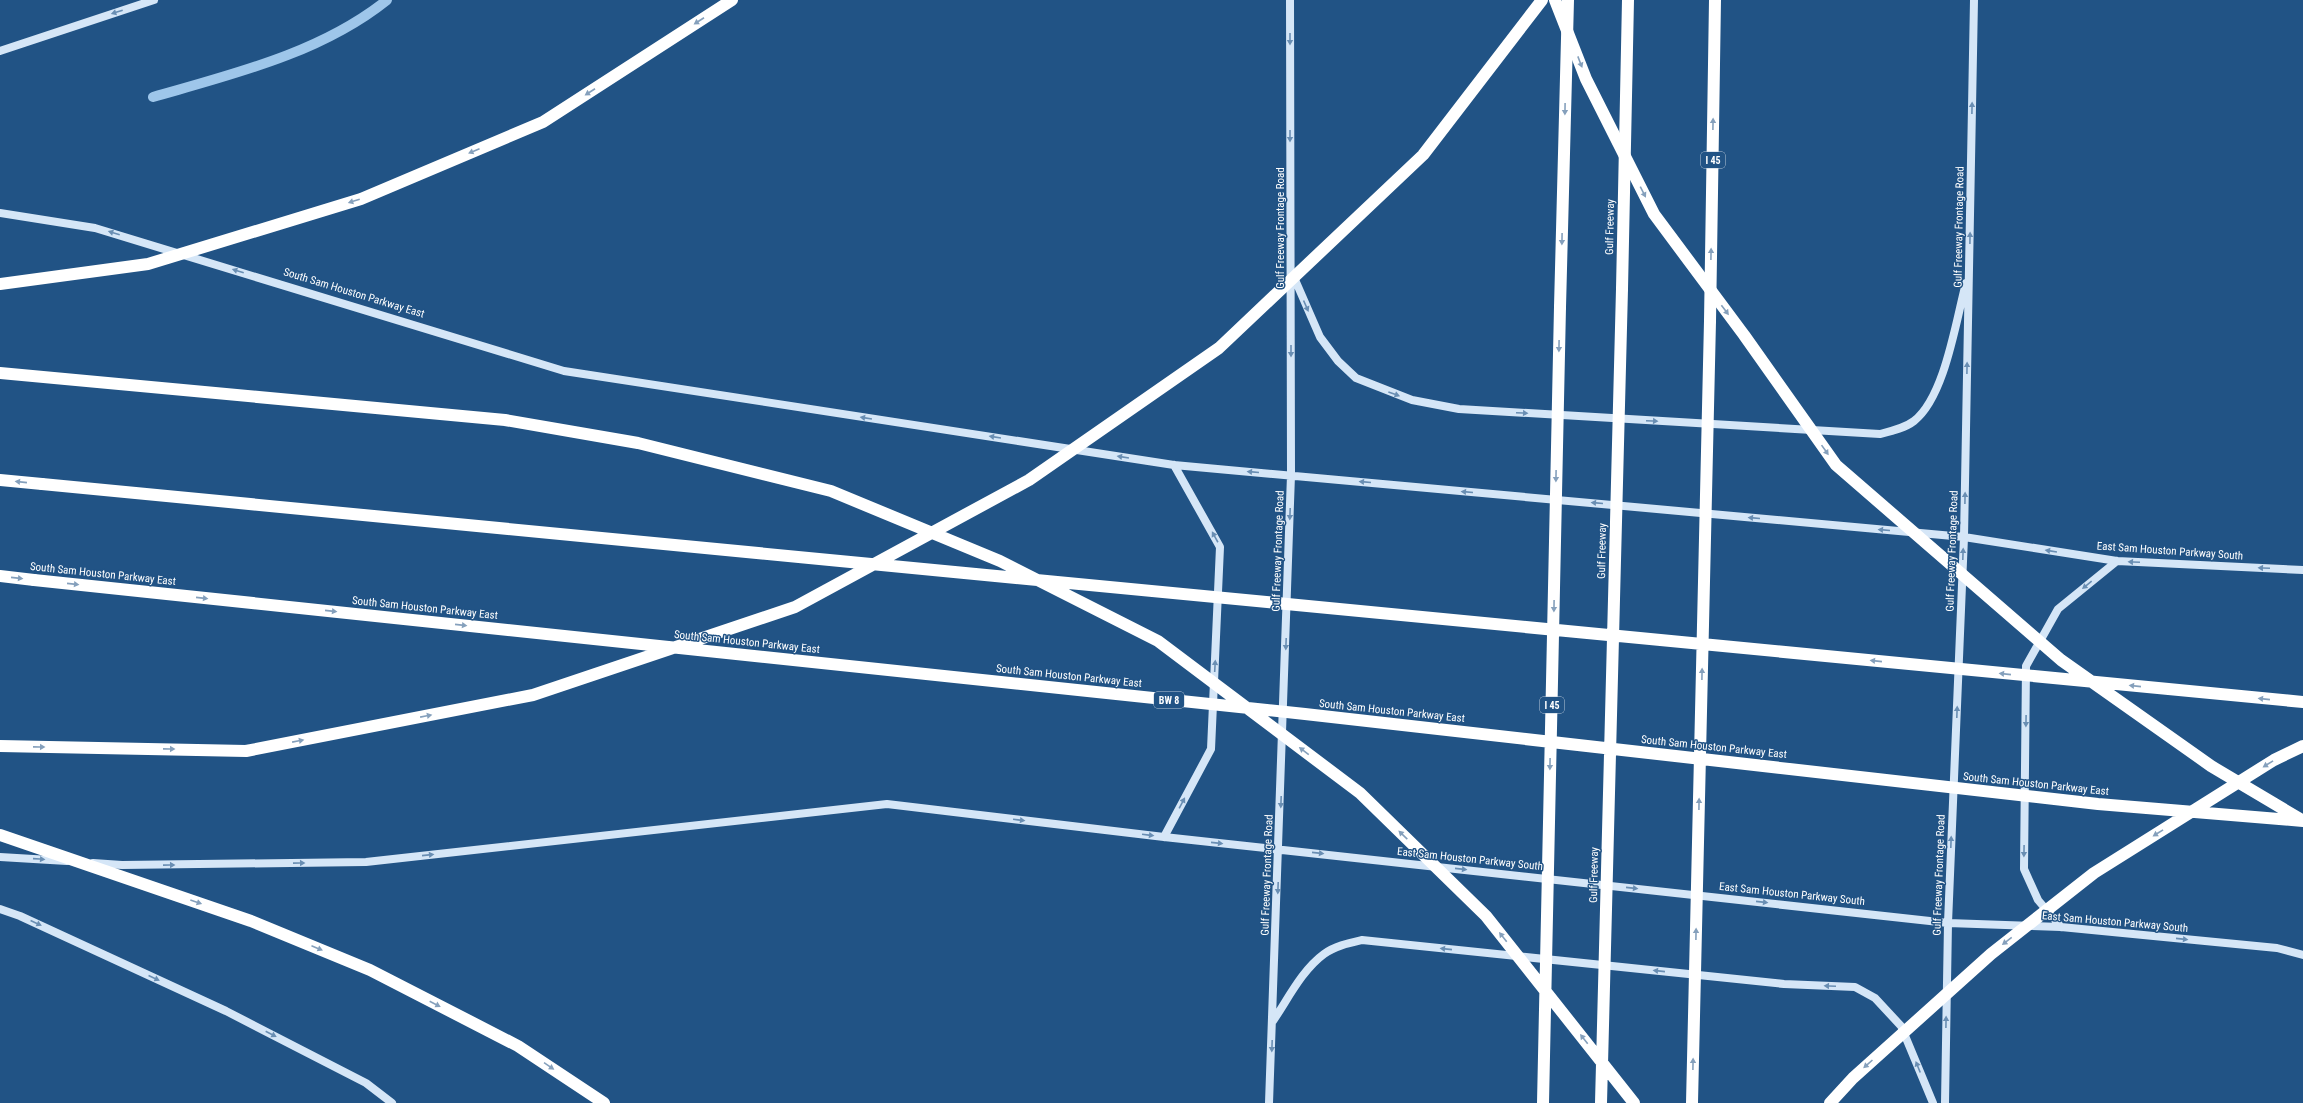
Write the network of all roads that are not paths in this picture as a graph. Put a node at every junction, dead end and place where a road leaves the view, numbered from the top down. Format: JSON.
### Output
{"nodes":[{"id":1,"x":154,"y":0,"type":"edge"},
{"id":2,"x":732,"y":0,"type":"edge"},
{"id":3,"x":1290,"y":0,"type":"edge"},
{"id":4,"x":1542,"y":0,"type":"edge"},
{"id":5,"x":1556,"y":0,"type":"edge"},
{"id":6,"x":1568,"y":0,"type":"edge"},
{"id":7,"x":1628,"y":0,"type":"edge"},
{"id":8,"x":1715,"y":0,"type":"edge"},
{"id":9,"x":1974,"y":0,"type":"edge"},
{"id":10,"x":0,"y":51,"type":"edge"},
{"id":11,"x":0,"y":213,"type":"edge"},
{"id":12,"x":1969,"y":269,"type":"junction"},
{"id":13,"x":1291,"y":270,"type":"junction"},
{"id":14,"x":0,"y":284,"type":"edge"},
{"id":15,"x":0,"y":373,"type":"edge"},
{"id":16,"x":1174,"y":465,"type":"junction"},
{"id":17,"x":1291,"y":475,"type":"junction"},
{"id":18,"x":0,"y":480,"type":"edge"},
{"id":19,"x":1964,"y":537,"type":"junction"},
{"id":20,"x":2117,"y":561,"type":"junction"},
{"id":21,"x":2303,"y":570,"type":"edge"},
{"id":22,"x":0,"y":576,"type":"edge"},
{"id":23,"x":2303,"y":702,"type":"edge"},
{"id":24,"x":0,"y":746,"type":"edge"},
{"id":25,"x":2303,"y":746,"type":"edge"},
{"id":26,"x":2303,"y":821,"type":"edge"},
{"id":27,"x":0,"y":835,"type":"edge"},
{"id":28,"x":1164,"y":837,"type":"junction"},
{"id":29,"x":1280,"y":849,"type":"junction"},
{"id":30,"x":0,"y":857,"type":"edge"},
{"id":31,"x":0,"y":908,"type":"edge"},
{"id":32,"x":1948,"y":923,"type":"junction"},
{"id":33,"x":2061,"y":927,"type":"junction"},
{"id":34,"x":2303,"y":955,"type":"edge"},
{"id":35,"x":1272,"y":1022,"type":"junction"},
{"id":36,"x":392,"y":1103,"type":"edge"},
{"id":37,"x":604,"y":1103,"type":"edge"},
{"id":38,"x":1269,"y":1103,"type":"edge"},
{"id":39,"x":1543,"y":1103,"type":"edge"},
{"id":40,"x":1602,"y":1103,"type":"edge"},
{"id":41,"x":1634,"y":1103,"type":"edge"},
{"id":42,"x":1692,"y":1103,"type":"edge"},
{"id":43,"x":1830,"y":1103,"type":"edge"},
{"id":44,"x":1933,"y":1103,"type":"edge"},
{"id":45,"x":1945,"y":1103,"type":"edge"}],
"edges":[{"from":1,"to":10,"type":"main road","one_way":true},
{"from":2,"to":14,"type":"highway","one_way":true,"bridge":true},
{"from":3,"to":13,"type":"main road","name":"Gulf Freeway Frontage Road","one_way":true},
{"from":24,"to":4,"type":"highway","one_way":true,"bridge":true},
{"from":5,"to":26,"type":"highway","one_way":true,"bridge":true},
{"from":6,"to":39,"type":"highway","number":"I 45","one_way":true,"bridge":true},
{"from":7,"to":40,"type":"highway","name":"Gulf Freeway","bridge":true},
{"from":42,"to":8,"type":"highway","number":"I 45","one_way":true,"bridge":true},
{"from":12,"to":9,"type":"main road","name":"Gulf Freeway Frontage Road","one_way":true},
{"from":16,"to":11,"type":"main road","name":"South Sam Houston Parkway East","one_way":true},
{"from":13,"to":12,"type":"main road","one_way":true},
{"from":19,"to":12,"type":"main road","name":"Gulf Freeway Frontage Road","one_way":true},
{"from":13,"to":17,"type":"main road","name":"Gulf Freeway Frontage Road","one_way":true},
{"from":41,"to":15,"type":"highway","one_way":true,"bridge":true},
{"from":17,"to":16,"type":"main road","name":"South Sam Houston Parkway East","one_way":true},
{"from":28,"to":16,"type":"main road","one_way":true},
{"from":19,"to":17,"type":"main road","name":"South Sam Houston Parkway East","one_way":true},
{"from":17,"to":29,"type":"main road","name":"Gulf Freeway Frontage Road","one_way":true},
{"from":23,"to":18,"type":"highway","one_way":true,"bridge":true},
{"from":20,"to":19,"type":"main road","name":"East Sam Houston Parkway South","one_way":true},
{"from":32,"to":19,"type":"main road","name":"Gulf Freeway Frontage Road","one_way":true},
{"from":21,"to":20,"type":"main road","name":"East Sam Houston Parkway South","one_way":true},
{"from":20,"to":33,"type":"main road","one_way":true},
{"from":22,"to":26,"type":"highway","name":"South Sam Houston Parkway East","number":"BW 8","one_way":true,"bridge":true},
{"from":25,"to":43,"type":"highway","one_way":true,"bridge":true},
{"from":27,"to":37,"type":"highway","one_way":true,"bridge":true},
{"from":28,"to":29,"type":"main road","one_way":true},
{"from":30,"to":28,"type":"main road","one_way":true},
{"from":29,"to":32,"type":"main road","name":"East Sam Houston Parkway South","one_way":true},
{"from":29,"to":35,"type":"main road","name":"Gulf Freeway Frontage Road","one_way":true},
{"from":31,"to":36,"type":"main road","one_way":true},
{"from":32,"to":33,"type":"main road","name":"East Sam Houston Parkway South"},
{"from":45,"to":32,"type":"main road","name":"Gulf Freeway Frontage Road","one_way":true},
{"from":33,"to":34,"type":"main road","name":"East Sam Houston Parkway South","one_way":true},
{"from":35,"to":38,"type":"main road","name":"Gulf Freeway Frontage Road","one_way":true},
{"from":44,"to":35,"type":"main road","one_way":true}]}
